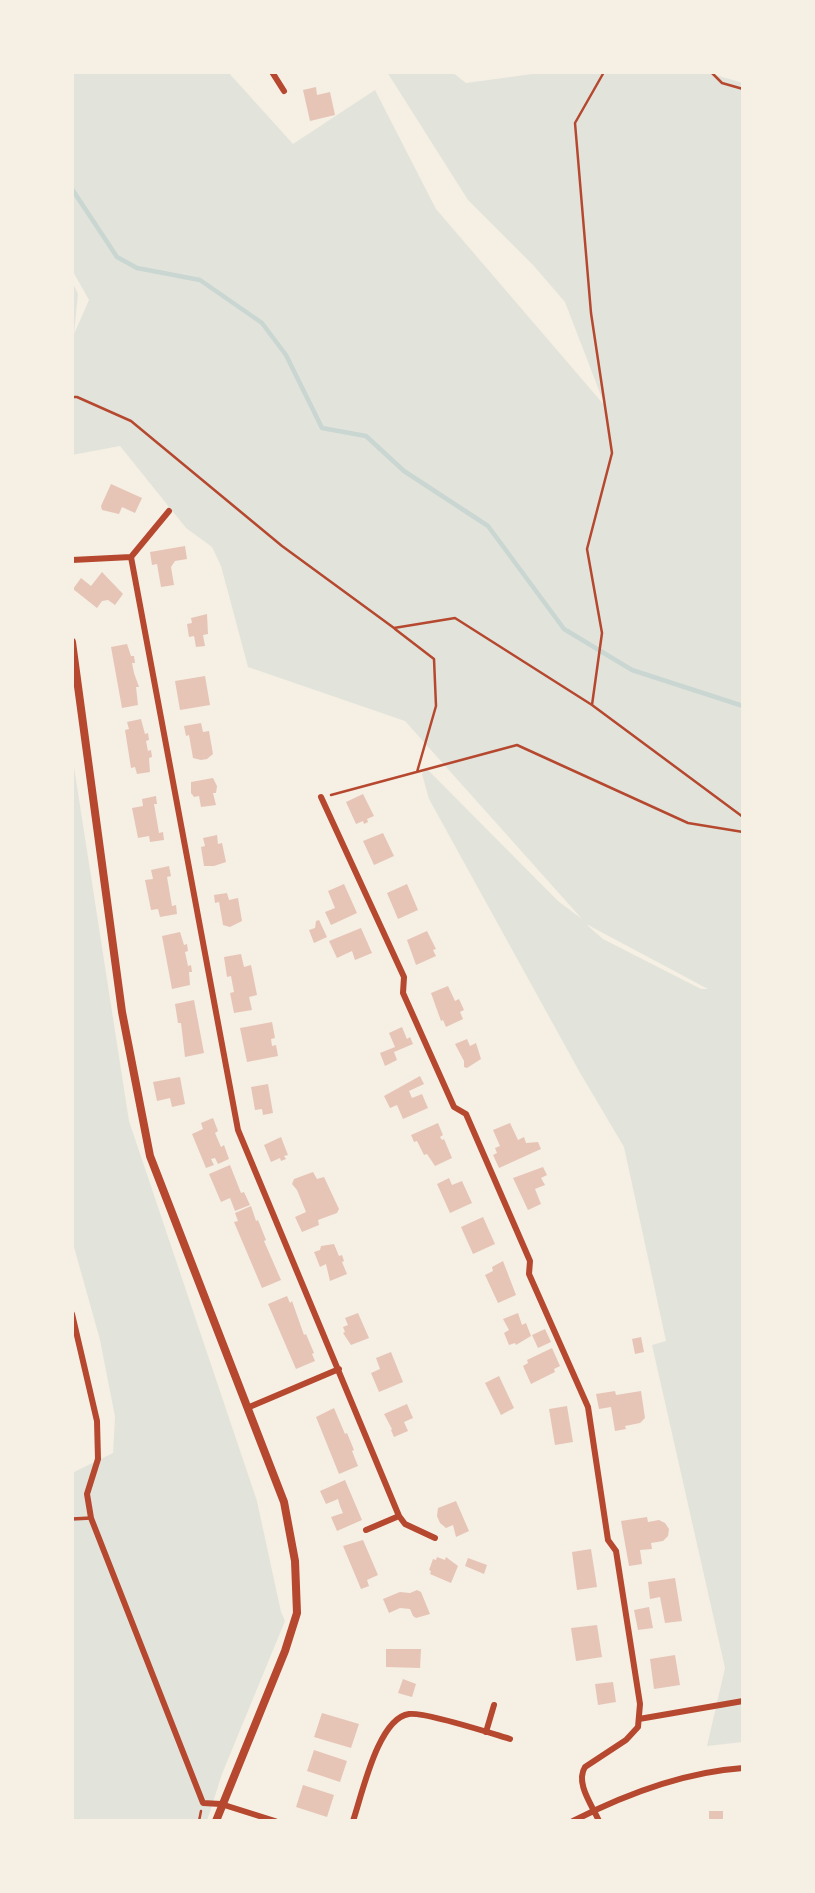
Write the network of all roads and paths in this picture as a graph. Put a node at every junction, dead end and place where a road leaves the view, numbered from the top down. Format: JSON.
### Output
{"nodes":[{"id":1,"x":272,"y":72,"type":"edge"},
{"id":2,"x":604,"y":72,"type":"edge"},
{"id":3,"x":711,"y":72,"type":"edge"},
{"id":4,"x":743,"y":89,"type":"edge"},
{"id":5,"x":284,"y":91,"type":"dead end"},
{"id":6,"x":72,"y":397,"type":"edge"},
{"id":7,"x":169,"y":511,"type":"dead end"},
{"id":8,"x":131,"y":557,"type":"junction"},
{"id":9,"x":72,"y":560,"type":"edge"},
{"id":10,"x":394,"y":628,"type":"junction"},
{"id":11,"x":72,"y":642,"type":"edge"},
{"id":12,"x":592,"y":705,"type":"junction"},
{"id":13,"x":417,"y":772,"type":"junction"},
{"id":14,"x":321,"y":797,"type":"joint"},
{"id":15,"x":743,"y":817,"type":"edge"},
{"id":16,"x":743,"y":832,"type":"edge"},
{"id":17,"x":72,"y":1314,"type":"edge"},
{"id":18,"x":339,"y":1369,"type":"junction"},
{"id":19,"x":247,"y":1408,"type":"junction"},
{"id":20,"x":399,"y":1516,"type":"junction"},
{"id":21,"x":91,"y":1518,"type":"junction"},
{"id":22,"x":72,"y":1519,"type":"edge"},
{"id":23,"x":366,"y":1531,"type":"dead end"},
{"id":24,"x":435,"y":1538,"type":"dead end"},
{"id":25,"x":743,"y":1701,"type":"edge"},
{"id":26,"x":494,"y":1705,"type":"dead end"},
{"id":27,"x":639,"y":1719,"type":"junction"},
{"id":28,"x":486,"y":1732,"type":"junction"},
{"id":29,"x":510,"y":1738,"type":"dead end"},
{"id":30,"x":743,"y":1768,"type":"edge"},
{"id":31,"x":221,"y":1804,"type":"junction"},
{"id":32,"x":594,"y":1810,"type":"junction"},
{"id":33,"x":216,"y":1821,"type":"edge"},
{"id":34,"x":275,"y":1821,"type":"edge"},
{"id":35,"x":353,"y":1821,"type":"edge"},
{"id":36,"x":573,"y":1821,"type":"edge"},
{"id":37,"x":599,"y":1821,"type":"edge"}],
"edges":[{"from":1,"to":5,"type":"street"},
{"from":2,"to":12,"type":"path"},
{"from":3,"to":4,"type":"path"},
{"from":6,"to":10,"type":"path"},
{"from":7,"to":8,"type":"street"},
{"from":8,"to":9,"type":"street"},
{"from":8,"to":18,"type":"street"},
{"from":10,"to":12,"type":"path"},
{"from":10,"to":13,"type":"path"},
{"from":11,"to":19,"type":"street"},
{"from":12,"to":15,"type":"path"},
{"from":13,"to":14,"type":"path"},
{"from":13,"to":16,"type":"path"},
{"from":14,"to":27,"type":"street"},
{"from":17,"to":21,"type":"street"},
{"from":18,"to":19,"type":"street"},
{"from":18,"to":20,"type":"street"},
{"from":19,"to":31,"type":"street"},
{"from":20,"to":23,"type":"street"},
{"from":20,"to":24,"type":"street"},
{"from":21,"to":22,"type":"lane"},
{"from":21,"to":31,"type":"street"},
{"from":25,"to":27,"type":"street"},
{"from":26,"to":28,"type":"street"},
{"from":27,"to":32,"type":"street"},
{"from":28,"to":29,"type":"street"},
{"from":28,"to":35,"type":"street"},
{"from":30,"to":32,"type":"street"},
{"from":31,"to":33,"type":"street"},
{"from":31,"to":34,"type":"street"},
{"from":32,"to":36,"type":"street"},
{"from":32,"to":37,"type":"street"}]}
